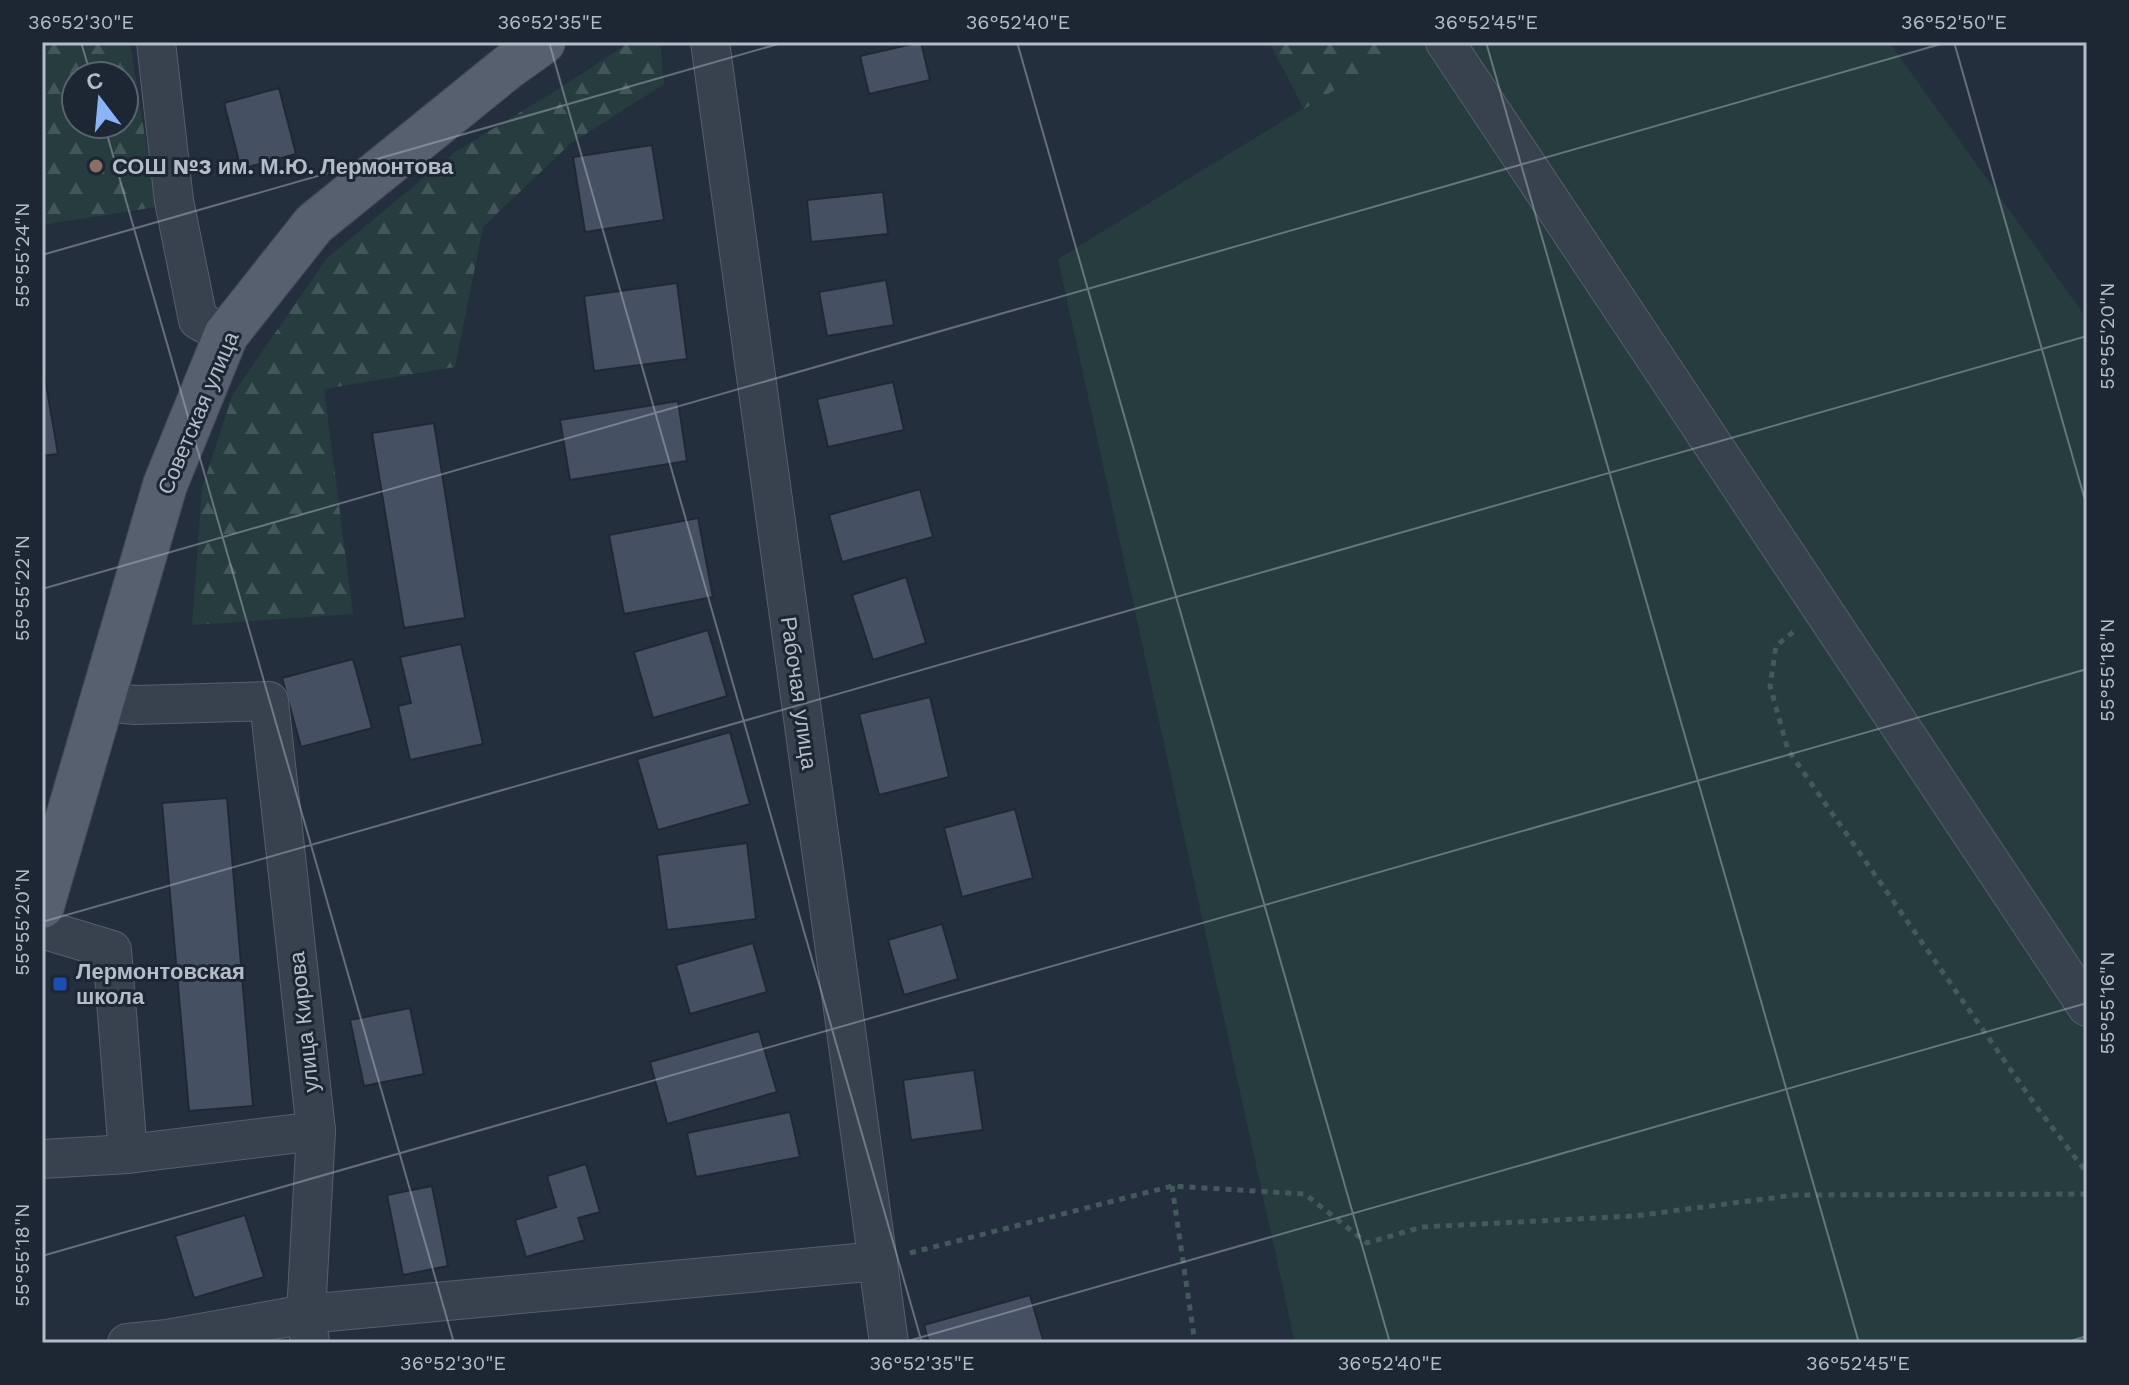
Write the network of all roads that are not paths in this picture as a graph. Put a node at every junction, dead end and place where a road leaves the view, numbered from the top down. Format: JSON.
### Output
{"nodes":[{"id":1,"x":156,"y":42,"type":"edge"},
{"id":2,"x":543,"y":42,"type":"edge"},
{"id":3,"x":710,"y":42,"type":"edge"},
{"id":4,"x":1445,"y":42,"type":"edge"},
{"id":5,"x":226,"y":335,"type":"junction"},
{"id":6,"x":101,"y":702,"type":"junction"},
{"id":7,"x":54,"y":832,"type":"edge"},
{"id":8,"x":42,"y":906,"type":"edge"},
{"id":9,"x":42,"y":929,"type":"edge"},
{"id":10,"x":2087,"y":1007,"type":"edge"},
{"id":11,"x":316,"y":1131,"type":"junction"},
{"id":12,"x":128,"y":1154,"type":"junction"},
{"id":13,"x":42,"y":1159,"type":"edge"},
{"id":14,"x":878,"y":1261,"type":"junction"},
{"id":15,"x":308,"y":1328,"type":"edge"},
{"id":16,"x":127,"y":1343,"type":"edge"},
{"id":17,"x":889,"y":1343,"type":"edge"}],
"edges":[{"from":1,"to":5,"type":"street"},
{"from":2,"to":5,"type":"main road","name":"Советская улица"},
{"from":3,"to":14,"type":"street","name":"Рабочая улица"},
{"from":4,"to":10,"type":"street"},
{"from":5,"to":6,"type":"main road","name":"Советская улица"},
{"from":6,"to":7,"type":"main road","name":"Советская улица"},
{"from":6,"to":11,"type":"street","name":"улица Кирова"},
{"from":7,"to":8,"type":"main road","name":"Советская улица"},
{"from":9,"to":12,"type":"street"},
{"from":11,"to":12,"type":"street"},
{"from":11,"to":15,"type":"street","name":"улица Кирова"},
{"from":12,"to":13,"type":"street"},
{"from":14,"to":15,"type":"street"},
{"from":14,"to":17,"type":"street","name":"Рабочая улица"},
{"from":15,"to":16,"type":"street"}]}
